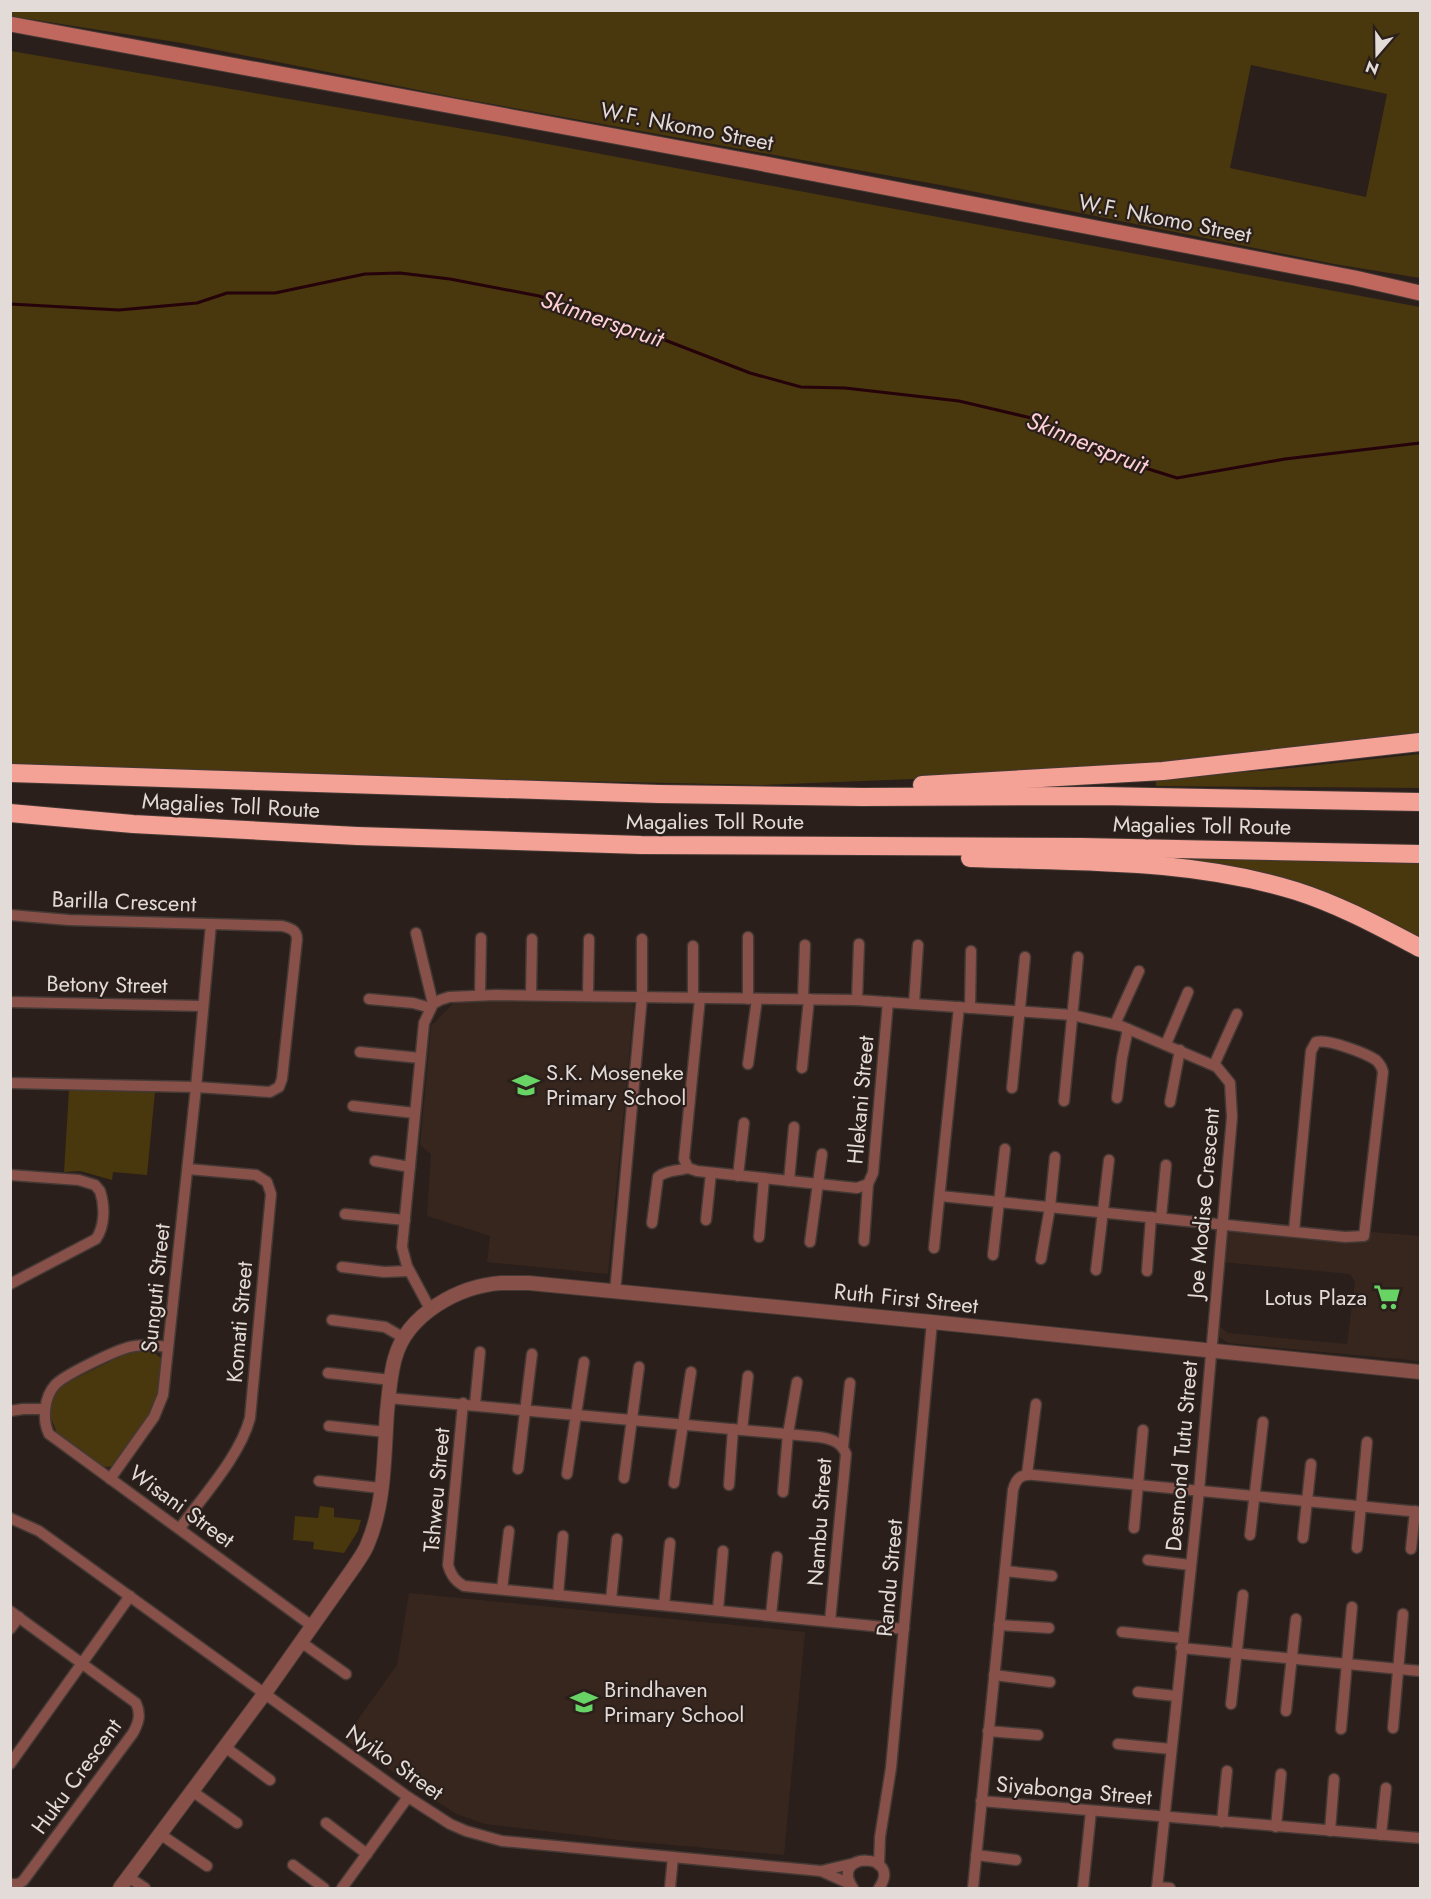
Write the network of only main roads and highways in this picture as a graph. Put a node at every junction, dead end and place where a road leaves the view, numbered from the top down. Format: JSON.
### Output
{"nodes":[{"id":1,"x":10,"y":24,"type":"edge"},
{"id":2,"x":1355,"y":278,"type":"junction"},
{"id":3,"x":1420,"y":284,"type":"edge"},
{"id":4,"x":1420,"y":293,"type":"edge"},
{"id":5,"x":1420,"y":742,"type":"edge"},
{"id":6,"x":10,"y":773,"type":"edge"},
{"id":7,"x":659,"y":794,"type":"junction"},
{"id":8,"x":1420,"y":802,"type":"edge"},
{"id":9,"x":10,"y":813,"type":"edge"},
{"id":10,"x":641,"y":845,"type":"junction"},
{"id":11,"x":1420,"y":854,"type":"edge"},
{"id":12,"x":1420,"y":948,"type":"edge"}],
"edges":[{"from":1,"to":2,"type":"main road","name":"W.F. Nkomo Street"},
{"from":2,"to":3,"type":"main road","name":"W.F. Nkomo Street"},
{"from":2,"to":4,"type":"main road","name":"W.F. Nkomo Street"},
{"from":5,"to":7,"type":"highway"},
{"from":6,"to":7,"type":"highway","name":"Magalies Toll Route"},
{"from":7,"to":8,"type":"highway","name":"Magalies Toll Route"},
{"from":9,"to":10,"type":"highway","name":"Magalies Toll Route"},
{"from":10,"to":11,"type":"highway","name":"Magalies Toll Route"},
{"from":10,"to":12,"type":"highway"}]}
